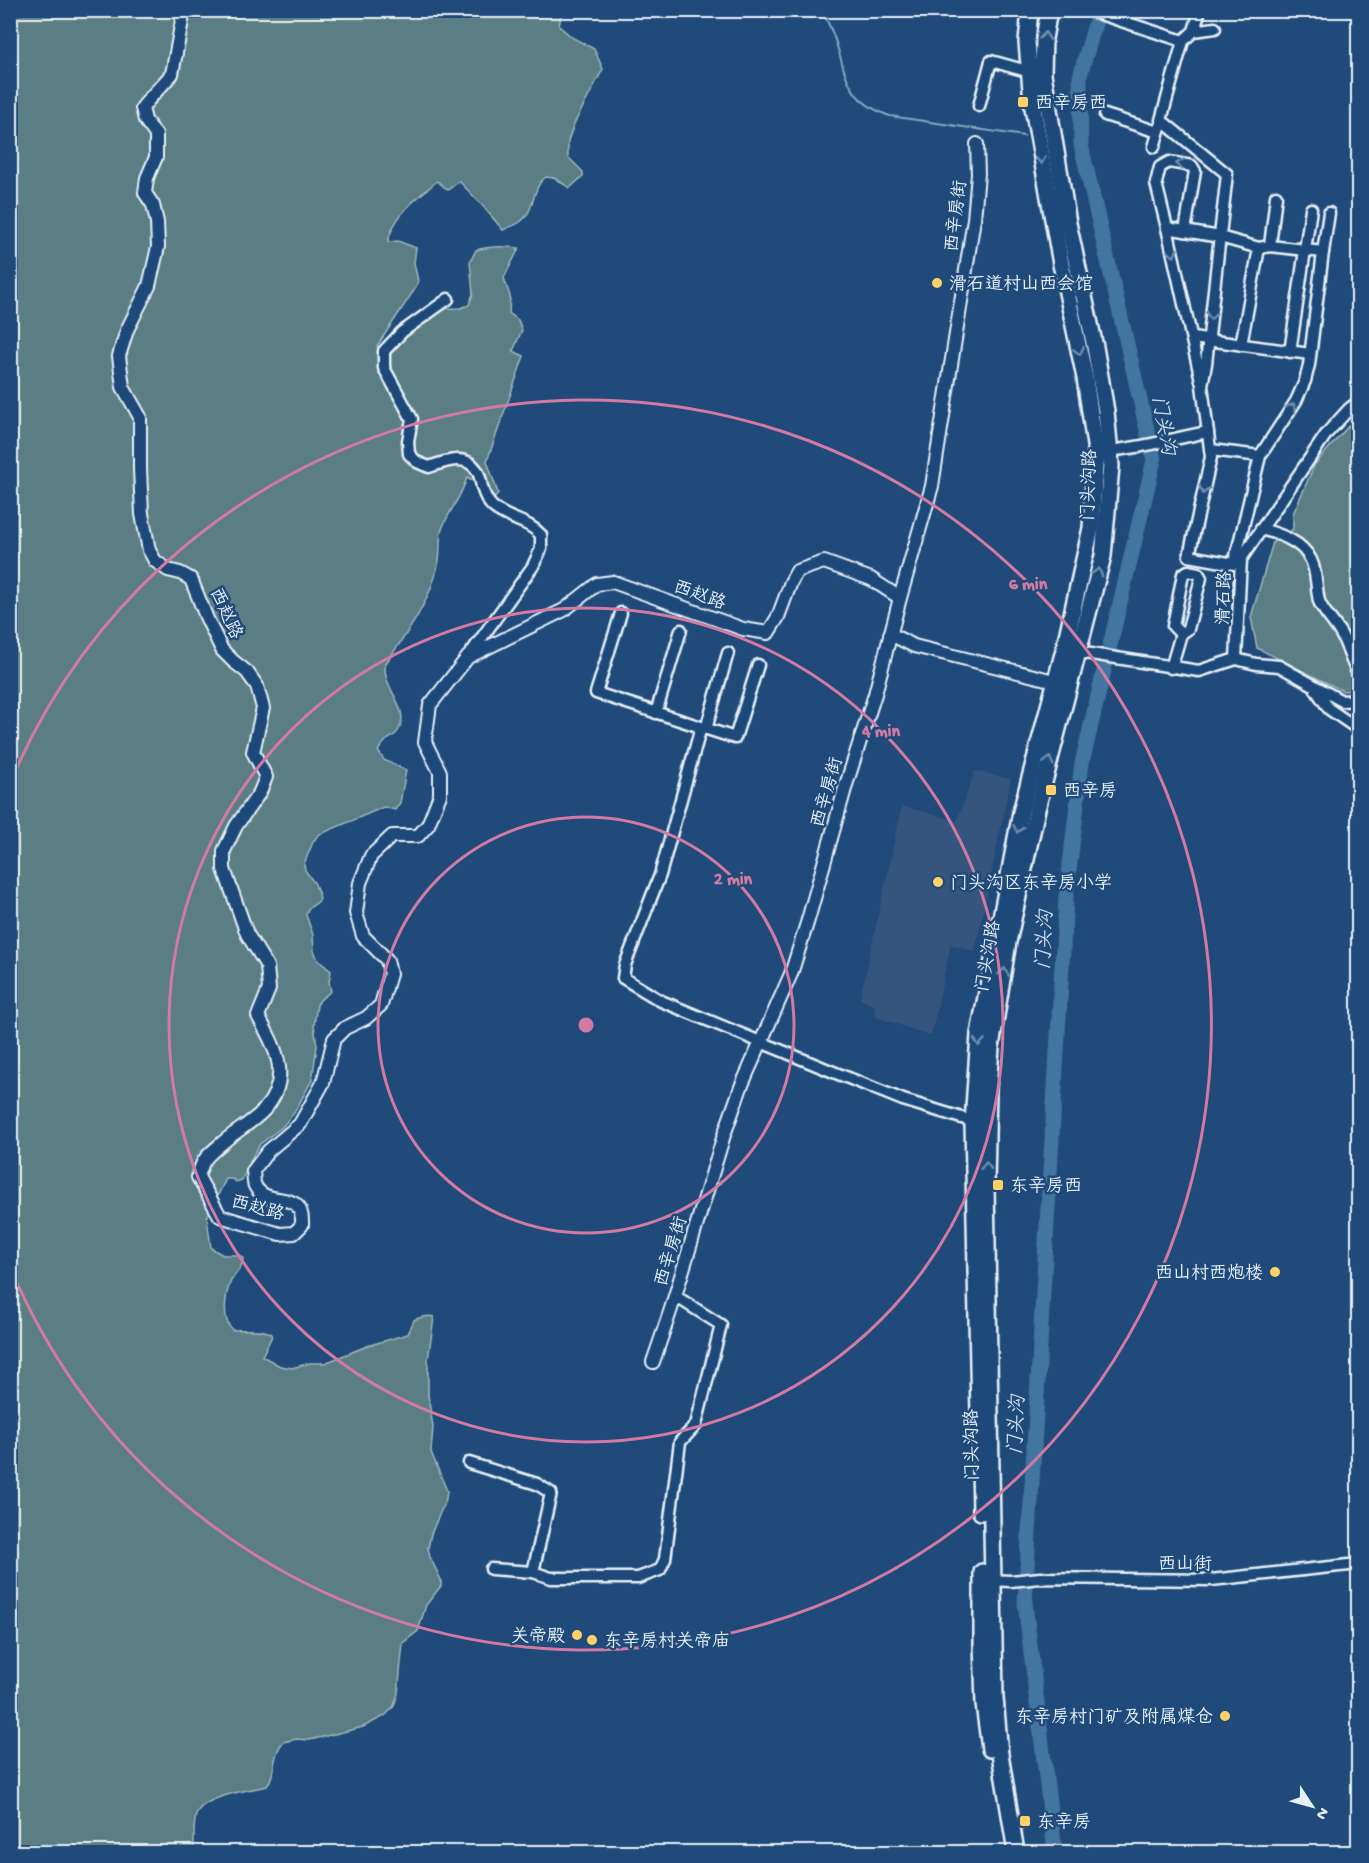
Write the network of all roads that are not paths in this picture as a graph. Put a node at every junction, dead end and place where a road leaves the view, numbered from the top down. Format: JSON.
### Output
{"nodes":[{"id":1,"x":184,"y":10,"type":"edge"},
{"id":2,"x":1030,"y":10,"type":"edge"},
{"id":3,"x":1049,"y":10,"type":"edge"},
{"id":4,"x":1200,"y":10,"type":"edge"},
{"id":5,"x":1088,"y":11,"type":"edge"},
{"id":6,"x":1215,"y":28,"type":"dead end"},
{"id":7,"x":1194,"y":30,"type":"junction"},
{"id":8,"x":1183,"y":40,"type":"junction"},
{"id":9,"x":1036,"y":73,"type":"junction"},
{"id":10,"x":979,"y":106,"type":"dead end"},
{"id":11,"x":1105,"y":115,"type":"dead end"},
{"id":12,"x":1161,"y":120,"type":"junction"},
{"id":13,"x":1158,"y":132,"type":"junction"},
{"id":14,"x":977,"y":144,"type":"dead end"},
{"id":15,"x":1154,"y":147,"type":"dead end"},
{"id":16,"x":1276,"y":196,"type":"dead end"},
{"id":17,"x":1311,"y":208,"type":"dead end"},
{"id":18,"x":1329,"y":213,"type":"dead end"},
{"id":19,"x":1167,"y":228,"type":"junction"},
{"id":20,"x":1185,"y":231,"type":"junction"},
{"id":21,"x":1220,"y":237,"type":"junction"},
{"id":22,"x":1265,"y":247,"type":"junction"},
{"id":23,"x":1304,"y":250,"type":"junction"},
{"id":24,"x":1323,"y":252,"type":"junction"},
{"id":25,"x":448,"y":299,"type":"dead end"},
{"id":26,"x":1191,"y":338,"type":"junction"},
{"id":27,"x":1209,"y":341,"type":"junction"},
{"id":28,"x":1241,"y":345,"type":"junction"},
{"id":29,"x":1290,"y":352,"type":"junction"},
{"id":30,"x":1310,"y":354,"type":"junction"},
{"id":31,"x":1202,"y":385,"type":"junction"},
{"id":32,"x":1359,"y":402,"type":"edge"},
{"id":33,"x":1208,"y":432,"type":"junction"},
{"id":34,"x":1211,"y":450,"type":"junction"},
{"id":35,"x":1103,"y":451,"type":"junction"},
{"id":36,"x":1260,"y":456,"type":"junction"},
{"id":37,"x":1261,"y":529,"type":"junction"},
{"id":38,"x":900,"y":598,"type":"junction"},
{"id":39,"x":621,"y":613,"type":"dead end"},
{"id":40,"x":681,"y":630,"type":"dead end"},
{"id":41,"x":891,"y":634,"type":"junction"},
{"id":42,"x":1181,"y":634,"type":"junction"},
{"id":43,"x":1077,"y":652,"type":"junction"},
{"id":44,"x":728,"y":653,"type":"dead end"},
{"id":45,"x":468,"y":657,"type":"junction"},
{"id":46,"x":1236,"y":659,"type":"junction"},
{"id":47,"x":758,"y":665,"type":"dead end"},
{"id":48,"x":1172,"y":668,"type":"junction"},
{"id":49,"x":1359,"y":674,"type":"edge"},
{"id":50,"x":1054,"y":681,"type":"junction"},
{"id":51,"x":1314,"y":687,"type":"junction"},
{"id":52,"x":1359,"y":700,"type":"edge"},
{"id":53,"x":656,"y":713,"type":"junction"},
{"id":54,"x":703,"y":728,"type":"junction"},
{"id":55,"x":1359,"y":729,"type":"edge"},
{"id":56,"x":761,"y":1042,"type":"junction"},
{"id":57,"x":980,"y":1123,"type":"junction"},
{"id":58,"x":675,"y":1296,"type":"junction"},
{"id":59,"x":653,"y":1362,"type":"dead end"},
{"id":60,"x":469,"y":1463,"type":"dead end"},
{"id":61,"x":1359,"y":1564,"type":"edge"},
{"id":62,"x":491,"y":1569,"type":"dead end"},
{"id":63,"x":533,"y":1572,"type":"junction"},
{"id":64,"x":988,"y":1580,"type":"junction"},
{"id":65,"x":1006,"y":1852,"type":"edge"},
{"id":66,"x":1016,"y":1852,"type":"edge"}],
"edges":[{"from":1,"to":45,"type":"street","name":"西赵路"},
{"from":2,"to":9,"type":"main road","name":"门头沟路"},
{"from":9,"to":3,"type":"main road","name":"门头沟路","one_way":true},
{"from":4,"to":7,"type":"street"},
{"from":5,"to":8,"type":"street"},
{"from":6,"to":7,"type":"street"},
{"from":7,"to":8,"type":"street"},
{"from":8,"to":12,"type":"street"},
{"from":9,"to":10,"type":"street"},
{"from":9,"to":35,"type":"main road","name":"门头沟路"},
{"from":11,"to":13,"type":"street"},
{"from":12,"to":13,"type":"street"},
{"from":12,"to":21,"type":"street"},
{"from":13,"to":15,"type":"street"},
{"from":14,"to":38,"type":"street","name":"西辛房街"},
{"from":16,"to":22,"type":"street"},
{"from":17,"to":23,"type":"street"},
{"from":18,"to":24,"type":"street"},
{"from":19,"to":20,"type":"street"},
{"from":20,"to":19,"type":"street","one_way":true},
{"from":19,"to":26,"type":"street","one_way":true},
{"from":20,"to":21,"type":"street"},
{"from":21,"to":22,"type":"street"},
{"from":21,"to":27,"type":"street","one_way":true},
{"from":22,"to":23,"type":"street"},
{"from":22,"to":28,"type":"street"},
{"from":23,"to":24,"type":"street"},
{"from":23,"to":29,"type":"street"},
{"from":24,"to":30,"type":"street"},
{"from":25,"to":45,"type":"street"},
{"from":26,"to":27,"type":"street"},
{"from":26,"to":31,"type":"street"},
{"from":27,"to":28,"type":"street"},
{"from":27,"to":31,"type":"street"},
{"from":28,"to":29,"type":"street"},
{"from":29,"to":30,"type":"street"},
{"from":36,"to":30,"type":"street","one_way":true},
{"from":31,"to":33,"type":"street"},
{"from":32,"to":37,"type":"street","name":"滑石路"},
{"from":33,"to":34,"type":"street"},
{"from":33,"to":35,"type":"street"},
{"from":34,"to":36,"type":"street"},
{"from":34,"to":36,"type":"street","one_way":true},
{"from":35,"to":43,"type":"main road","name":"门头沟路"},
{"from":37,"to":46,"type":"street","name":"滑石路"},
{"from":37,"to":49,"type":"street"},
{"from":38,"to":41,"type":"street","name":"西辛房街"},
{"from":38,"to":45,"type":"street","name":"西赵路"},
{"from":39,"to":53,"type":"street"},
{"from":40,"to":53,"type":"street"},
{"from":41,"to":50,"type":"street"},
{"from":41,"to":56,"type":"street","name":"西辛房街"},
{"from":42,"to":42,"type":"street"},
{"from":42,"to":48,"type":"street"},
{"from":43,"to":48,"type":"street"},
{"from":43,"to":50,"type":"main road","name":"门头沟路"},
{"from":57,"to":43,"type":"main road","name":"门头沟路","one_way":true},
{"from":44,"to":54,"type":"street"},
{"from":46,"to":48,"type":"street"},
{"from":46,"to":51,"type":"street"},
{"from":47,"to":54,"type":"street"},
{"from":50,"to":57,"type":"main road","name":"门头沟路","one_way":true},
{"from":51,"to":52,"type":"street"},
{"from":51,"to":55,"type":"street"},
{"from":53,"to":54,"type":"street"},
{"from":54,"to":56,"type":"street"},
{"from":56,"to":57,"type":"street"},
{"from":56,"to":58,"type":"street","name":"西辛房街"},
{"from":57,"to":64,"type":"main road","name":"门头沟路"},
{"from":58,"to":59,"type":"street","name":"西辛房街"},
{"from":58,"to":63,"type":"street"},
{"from":60,"to":63,"type":"street"},
{"from":61,"to":64,"type":"street","name":"西山街"},
{"from":62,"to":63,"type":"street"},
{"from":64,"to":65,"type":"main road","name":"门头沟路"},
{"from":64,"to":66,"type":"main road","name":"门头沟路"}]}
